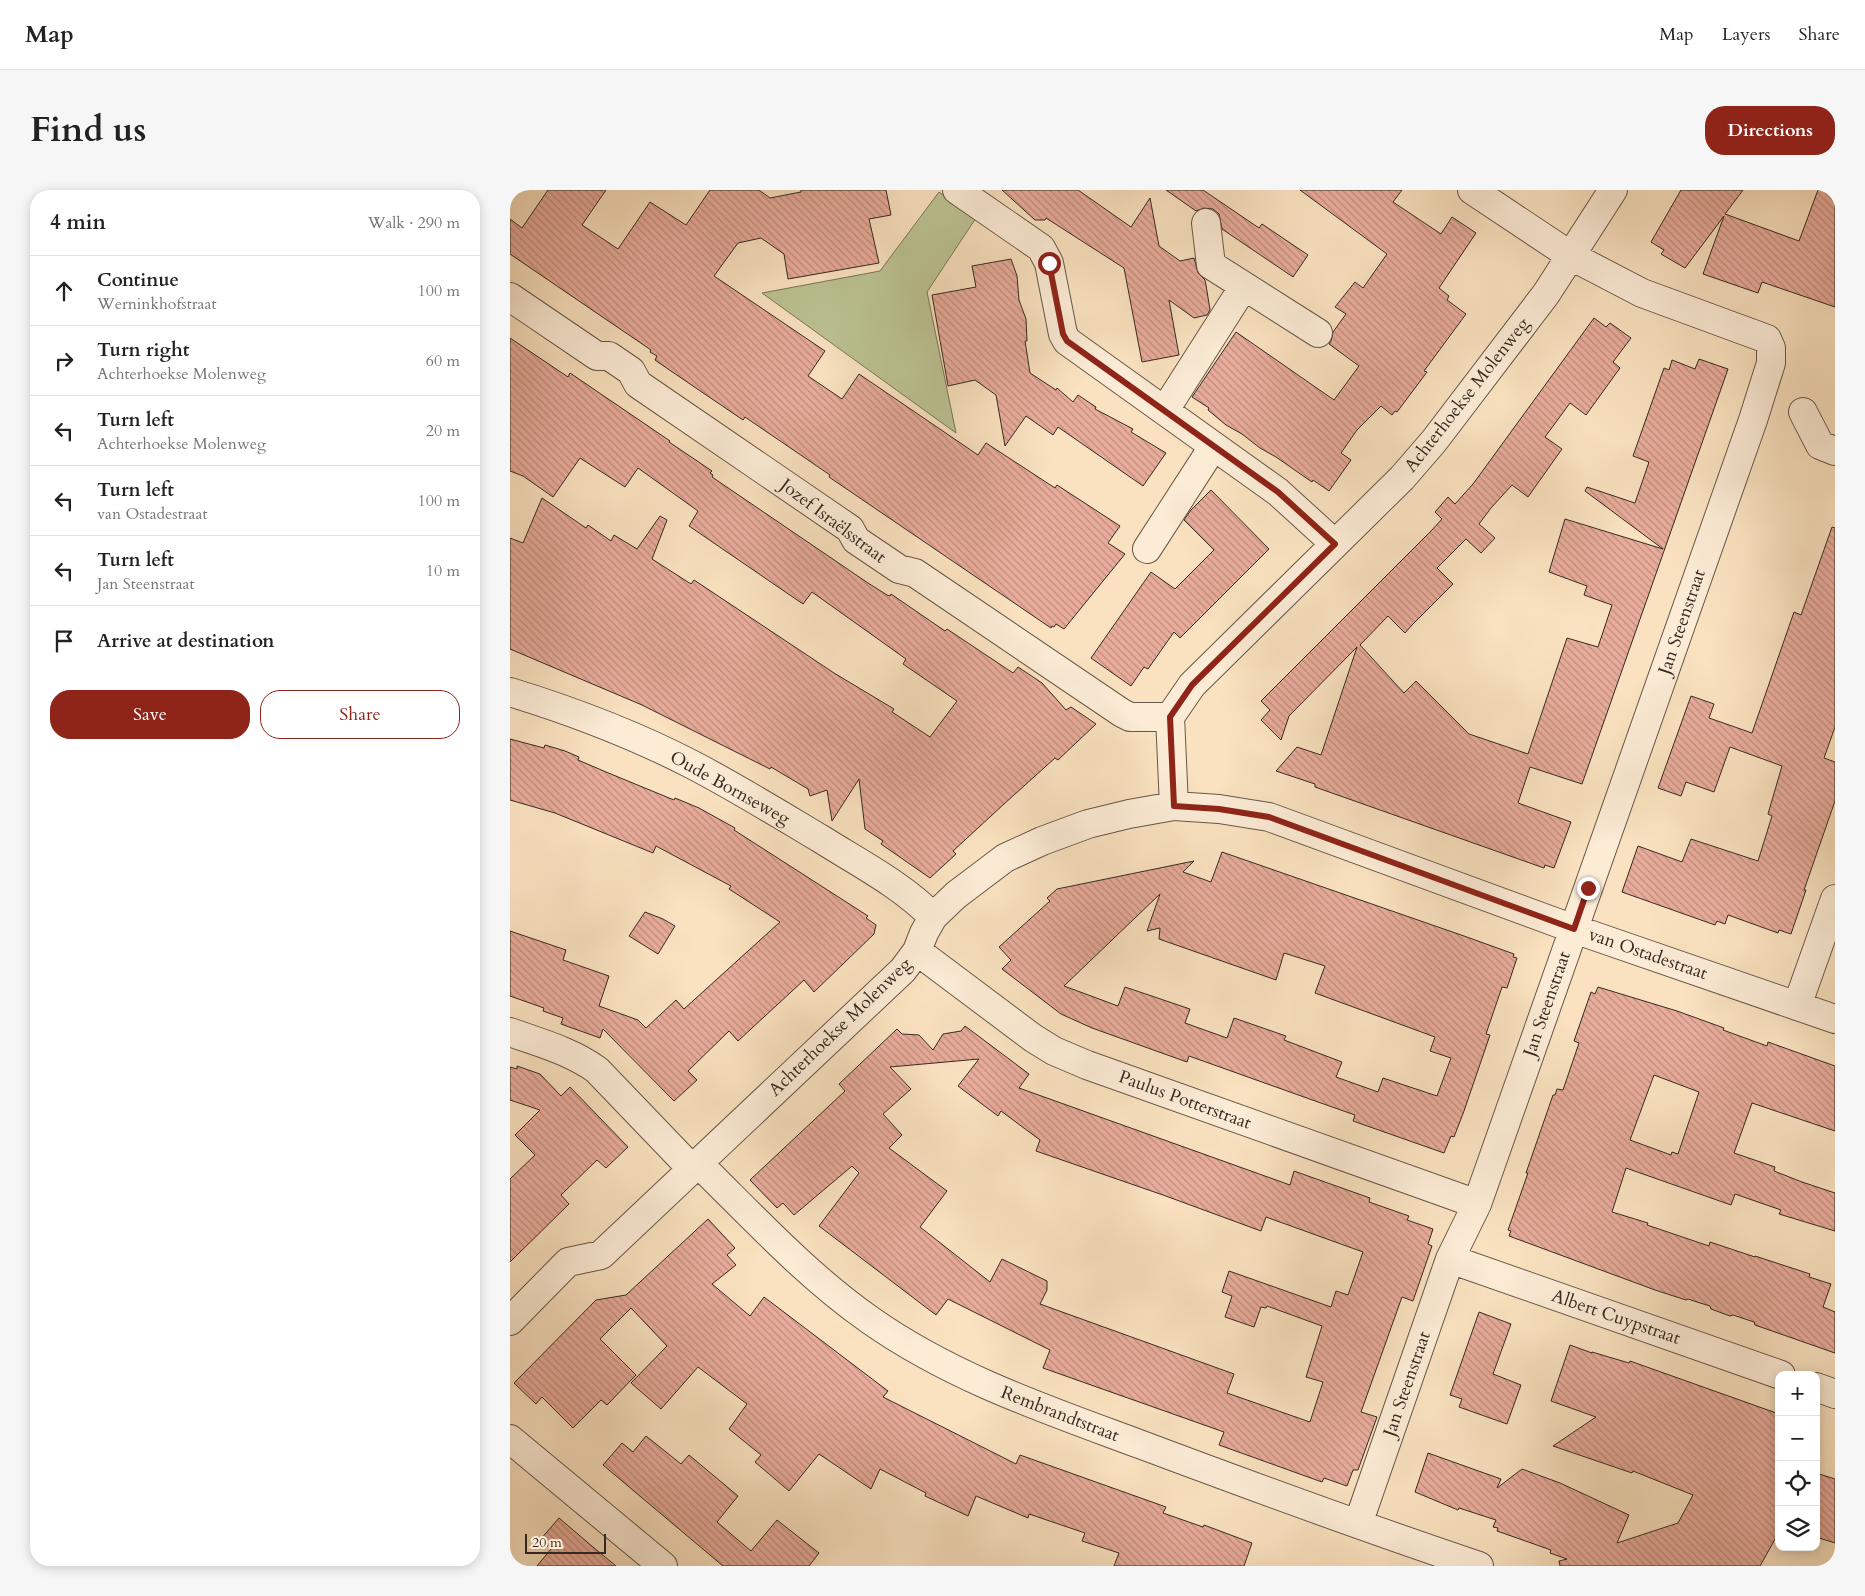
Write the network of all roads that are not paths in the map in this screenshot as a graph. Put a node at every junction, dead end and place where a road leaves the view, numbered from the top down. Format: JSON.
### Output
{"nodes":[{"id":1,"x":958,"y":190,"type":"edge"},
{"id":2,"x":1472,"y":190,"type":"edge"},
{"id":3,"x":1613,"y":190,"type":"edge"},
{"id":4,"x":1206,"y":223,"type":"dead end"},
{"id":5,"x":1571,"y":256,"type":"junction"},
{"id":6,"x":1244,"y":286,"type":"junction"},
{"id":7,"x":510,"y":298,"type":"edge"},
{"id":8,"x":1318,"y":333,"type":"dead end"},
{"id":9,"x":1164,"y":410,"type":"junction"},
{"id":10,"x":1803,"y":412,"type":"dead end"},
{"id":11,"x":1213,"y":447,"type":"junction"},
{"id":12,"x":1835,"y":451,"type":"edge"},
{"id":13,"x":1335,"y":544,"type":"junction"},
{"id":14,"x":1147,"y":549,"type":"dead end"},
{"id":15,"x":510,"y":692,"type":"edge"},
{"id":16,"x":1170,"y":717,"type":"junction"},
{"id":17,"x":1174,"y":806,"type":"junction"},
{"id":18,"x":1835,"y":899,"type":"edge"},
{"id":19,"x":933,"y":917,"type":"junction"},
{"id":20,"x":1574,"y":929,"type":"junction"},
{"id":21,"x":918,"y":951,"type":"junction"},
{"id":22,"x":1797,"y":1006,"type":"junction"},
{"id":23,"x":1835,"y":1019,"type":"edge"},
{"id":24,"x":510,"y":1032,"type":"edge"},
{"id":25,"x":695,"y":1166,"type":"junction"},
{"id":26,"x":1477,"y":1204,"type":"junction"},
{"id":27,"x":1450,"y":1259,"type":"junction"},
{"id":28,"x":510,"y":1321,"type":"edge"},
{"id":29,"x":1775,"y":1373,"type":"edge"},
{"id":30,"x":1820,"y":1388,"type":"edge"},
{"id":31,"x":1835,"y":1394,"type":"edge"},
{"id":32,"x":510,"y":1439,"type":"edge"},
{"id":33,"x":1358,"y":1524,"type":"junction"},
{"id":34,"x":1420,"y":1557,"type":"edge"},
{"id":35,"x":663,"y":1566,"type":"edge"},
{"id":36,"x":1479,"y":1566,"type":"edge"}],
"edges":[{"from":1,"to":9,"type":"street"},
{"from":2,"to":5,"type":"street"},
{"from":3,"to":5,"type":"street","name":"Achterhoekse Molenweg"},
{"from":4,"to":6,"type":"street"},
{"from":5,"to":13,"type":"street","name":"Achterhoekse Molenweg"},
{"from":5,"to":20,"type":"street","name":"Jan Steenstraat"},
{"from":6,"to":8,"type":"street"},
{"from":6,"to":9,"type":"street"},
{"from":7,"to":16,"type":"street","name":"Jozef Israëlsstraat"},
{"from":9,"to":11,"type":"street"},
{"from":10,"to":12,"type":"street"},
{"from":11,"to":13,"type":"street"},
{"from":11,"to":14,"type":"street"},
{"from":13,"to":16,"type":"street","name":"Achterhoekse Molenweg"},
{"from":15,"to":19,"type":"street","name":"Oude Bornseweg"},
{"from":16,"to":17,"type":"street"},
{"from":17,"to":19,"type":"street","name":"Achterhoekse Molenweg"},
{"from":17,"to":20,"type":"street","name":"van Ostadestraat"},
{"from":18,"to":22,"type":"street"},
{"from":19,"to":21,"type":"street","name":"Achterhoekse Molenweg"},
{"from":20,"to":22,"type":"street","name":"van Ostadestraat"},
{"from":20,"to":26,"type":"street","name":"Jan Steenstraat"},
{"from":21,"to":25,"type":"street","name":"Achterhoekse Molenweg"},
{"from":21,"to":26,"type":"street","name":"Paulus Potterstraat"},
{"from":22,"to":23,"type":"street","name":"van Ostadestraat"},
{"from":24,"to":25,"type":"street","name":"Rembrandtstraat"},
{"from":25,"to":28,"type":"street","name":"Achterhoekse Molenweg"},
{"from":25,"to":33,"type":"street","name":"Rembrandtstraat"},
{"from":26,"to":27,"type":"street","name":"Jan Steenstraat"},
{"from":27,"to":29,"type":"street","name":"Albert Cuypstraat"},
{"from":27,"to":33,"type":"street","name":"Jan Steenstraat"},
{"from":30,"to":31,"type":"street"},
{"from":32,"to":35,"type":"street"},
{"from":33,"to":34,"type":"street","name":"Rembrandtstraat"},
{"from":34,"to":36,"type":"street","name":"Rembrandtstraat"}]}
